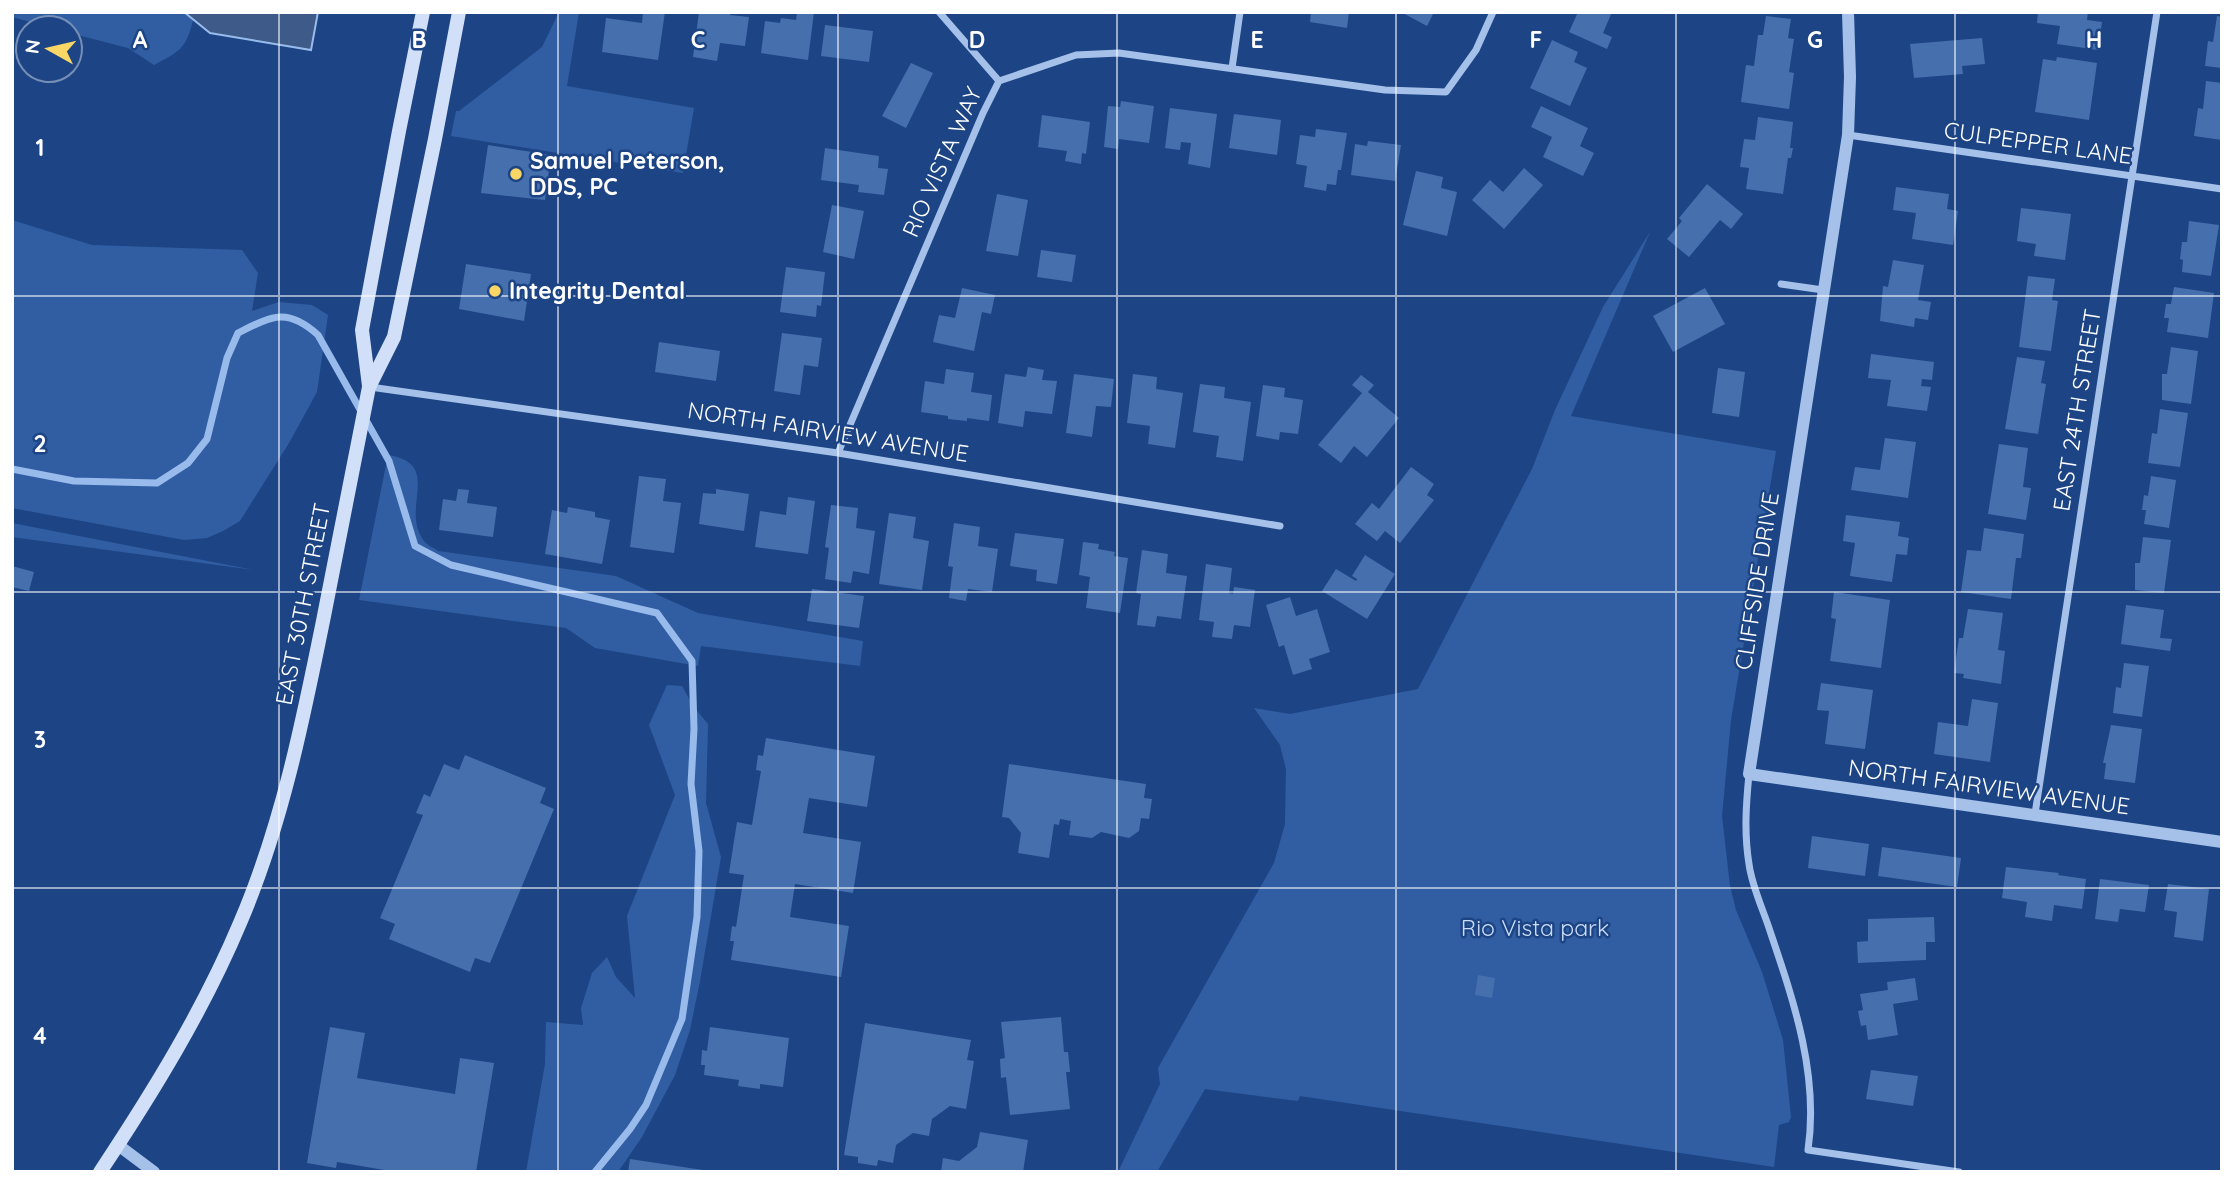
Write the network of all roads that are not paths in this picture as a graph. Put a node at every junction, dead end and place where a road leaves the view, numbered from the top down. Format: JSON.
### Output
{"nodes":[{"id":1,"x":424,"y":12,"type":"edge"},
{"id":2,"x":459,"y":12,"type":"edge"},
{"id":3,"x":939,"y":12,"type":"edge"},
{"id":4,"x":1240,"y":12,"type":"edge"},
{"id":5,"x":1493,"y":12,"type":"edge"},
{"id":6,"x":1848,"y":12,"type":"edge"},
{"id":7,"x":2157,"y":12,"type":"edge"},
{"id":8,"x":1232,"y":68,"type":"junction"},
{"id":9,"x":999,"y":81,"type":"junction"},
{"id":10,"x":1848,"y":135,"type":"junction"},
{"id":11,"x":2132,"y":175,"type":"junction"},
{"id":12,"x":2222,"y":189,"type":"edge"},
{"id":13,"x":1781,"y":284,"type":"dead end"},
{"id":14,"x":1823,"y":290,"type":"junction"},
{"id":15,"x":369,"y":387,"type":"junction"},
{"id":16,"x":838,"y":453,"type":"junction"},
{"id":17,"x":1280,"y":526,"type":"dead end"},
{"id":18,"x":1749,"y":774,"type":"junction"},
{"id":19,"x":2035,"y":814,"type":"junction"},
{"id":20,"x":2222,"y":842,"type":"edge"},
{"id":21,"x":118,"y":1145,"type":"junction"},
{"id":22,"x":100,"y":1172,"type":"edge"},
{"id":23,"x":154,"y":1172,"type":"edge"},
{"id":24,"x":1959,"y":1172,"type":"edge"}],
"edges":[{"from":1,"to":15,"type":"main road"},
{"from":2,"to":15,"type":"main road","name":"EAST 30TH STREET"},
{"from":3,"to":9,"type":"street"},
{"from":4,"to":8,"type":"street"},
{"from":5,"to":8,"type":"street","name":"RIO VISTA WAY"},
{"from":6,"to":10,"type":"street","name":"CLIFFSIDE DRIVE"},
{"from":7,"to":11,"type":"street","name":"EAST 24TH STREET"},
{"from":8,"to":9,"type":"street","name":"RIO VISTA WAY"},
{"from":9,"to":16,"type":"street","name":"RIO VISTA WAY"},
{"from":10,"to":11,"type":"street","name":"CULPEPPER LANE"},
{"from":10,"to":14,"type":"street","name":"CLIFFSIDE DRIVE"},
{"from":11,"to":12,"type":"street","name":"CULPEPPER LANE"},
{"from":11,"to":19,"type":"street","name":"EAST 24TH STREET"},
{"from":13,"to":14,"type":"street"},
{"from":14,"to":18,"type":"street","name":"CLIFFSIDE DRIVE"},
{"from":15,"to":16,"type":"street","name":"NORTH FAIRVIEW AVENUE"},
{"from":15,"to":21,"type":"main road","name":"EAST 30TH STREET"},
{"from":16,"to":17,"type":"street","name":"NORTH FAIRVIEW AVENUE"},
{"from":18,"to":19,"type":"street","name":"NORTH FAIRVIEW AVENUE"},
{"from":18,"to":24,"type":"street","name":"CLIFFSIDE DRIVE"},
{"from":19,"to":20,"type":"street","name":"NORTH FAIRVIEW AVENUE"},
{"from":21,"to":22,"type":"main road","name":"EAST 30TH STREET"},
{"from":21,"to":23,"type":"street"}]}
